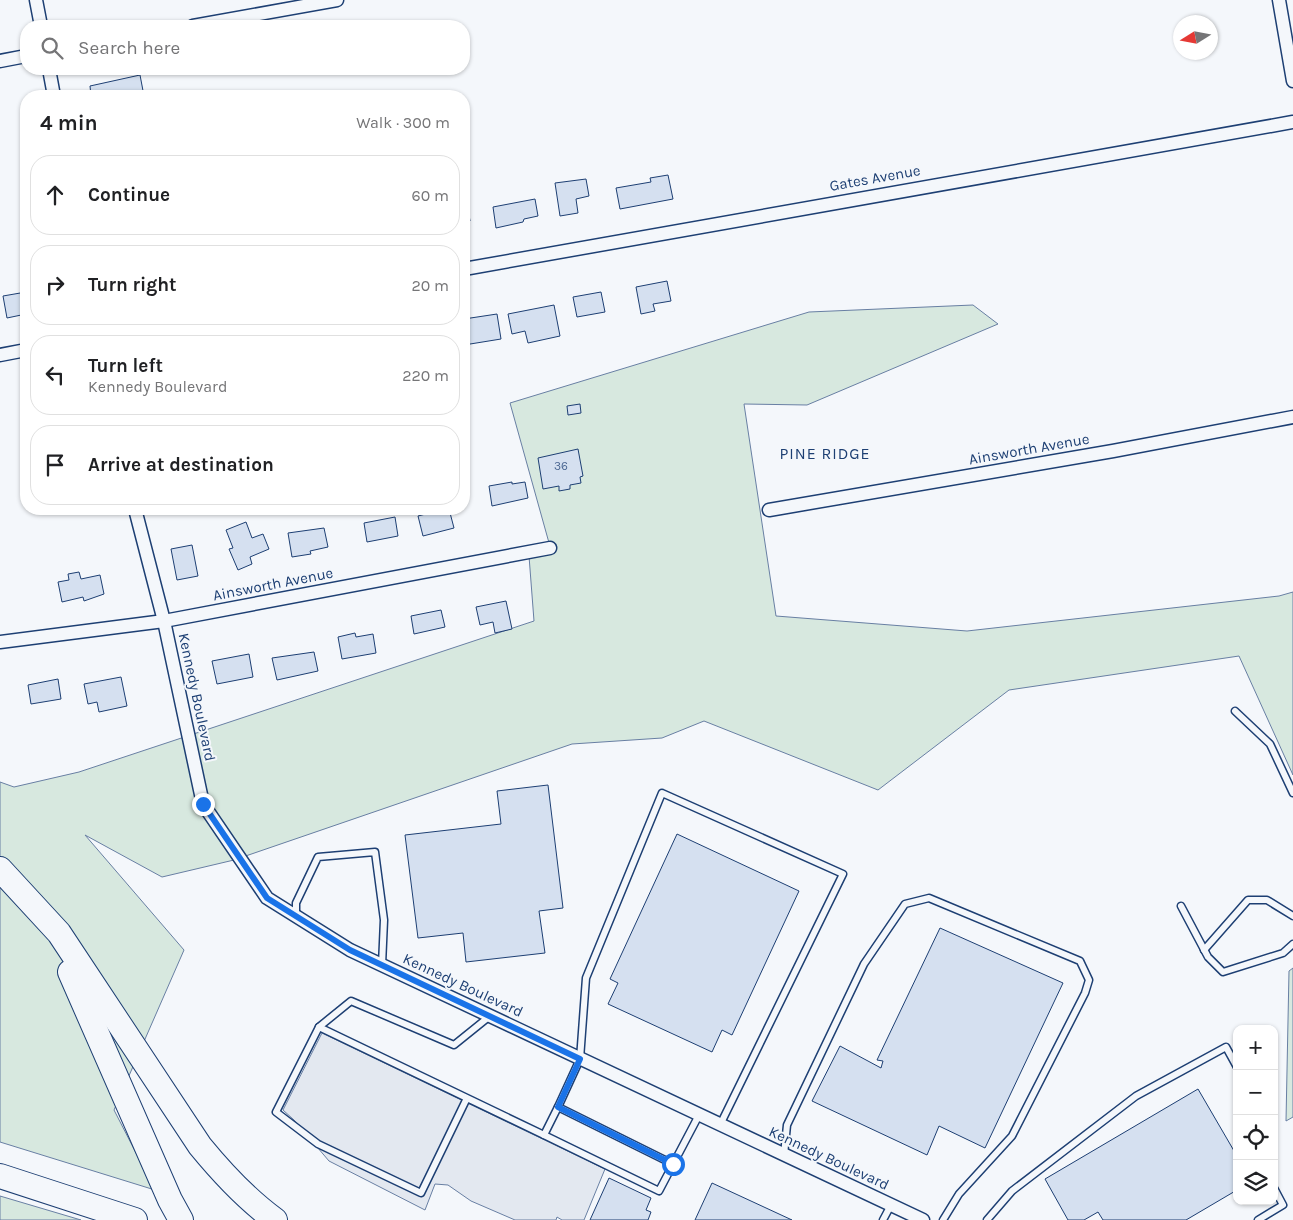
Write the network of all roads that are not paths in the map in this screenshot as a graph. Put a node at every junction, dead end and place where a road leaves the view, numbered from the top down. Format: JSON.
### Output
{"nodes":[{"id":1,"x":36,"y":0,"type":"edge"},
{"id":2,"x":337,"y":0,"type":"edge"},
{"id":3,"x":1279,"y":0,"type":"edge"},
{"id":4,"x":40,"y":20,"type":"edge"},
{"id":5,"x":226,"y":20,"type":"edge"},
{"id":6,"x":20,"y":57,"type":"edge"},
{"id":7,"x":0,"y":61,"type":"edge"},
{"id":8,"x":50,"y":75,"type":"edge"},
{"id":9,"x":1293,"y":81,"type":"edge"},
{"id":10,"x":53,"y":90,"type":"edge"},
{"id":11,"x":1293,"y":122,"type":"edge"},
{"id":12,"x":470,"y":268,"type":"edge"},
{"id":13,"x":20,"y":351,"type":"edge"},
{"id":14,"x":0,"y":355,"type":"edge"},
{"id":15,"x":1293,"y":417,"type":"edge"},
{"id":16,"x":770,"y":510,"type":"dead end"},
{"id":17,"x":137,"y":515,"type":"edge"},
{"id":18,"x":550,"y":548,"type":"dead end"},
{"id":19,"x":164,"y":621,"type":"junction"},
{"id":20,"x":0,"y":642,"type":"edge"},
{"id":21,"x":1235,"y":711,"type":"dead end"},
{"id":22,"x":1293,"y":793,"type":"edge"},
{"id":23,"x":0,"y":868,"type":"edge"},
{"id":24,"x":1181,"y":906,"type":"dead end"},
{"id":25,"x":40,"y":915,"type":"junction"},
{"id":26,"x":296,"y":916,"type":"junction"},
{"id":27,"x":1293,"y":916,"type":"edge"},
{"id":28,"x":1293,"y":944,"type":"edge"},
{"id":29,"x":1204,"y":950,"type":"junction"},
{"id":30,"x":382,"y":965,"type":"junction"},
{"id":31,"x":490,"y":1016,"type":"junction"},
{"id":32,"x":319,"y":1027,"type":"junction"},
{"id":33,"x":580,"y":1059,"type":"junction"},
{"id":34,"x":1233,"y":1060,"type":"edge"},
{"id":35,"x":467,"y":1098,"type":"junction"},
{"id":36,"x":558,"y":1107,"type":"junction"},
{"id":37,"x":699,"y":1115,"type":"junction"},
{"id":38,"x":720,"y":1124,"type":"junction"},
{"id":39,"x":544,"y":1136,"type":"junction"},
{"id":40,"x":784,"y":1155,"type":"junction"},
{"id":41,"x":673,"y":1164,"type":"junction"},
{"id":42,"x":0,"y":1176,"type":"edge"},
{"id":43,"x":1278,"y":1196,"type":"edge"},
{"id":44,"x":891,"y":1204,"type":"junction"},
{"id":45,"x":136,"y":1220,"type":"edge"},
{"id":46,"x":181,"y":1220,"type":"edge"},
{"id":47,"x":275,"y":1220,"type":"edge"},
{"id":48,"x":883,"y":1220,"type":"edge"},
{"id":49,"x":923,"y":1220,"type":"edge"},
{"id":50,"x":943,"y":1220,"type":"edge"},
{"id":51,"x":987,"y":1220,"type":"edge"},
{"id":52,"x":1258,"y":1220,"type":"edge"}],
"edges":[{"from":1,"to":4,"type":"street"},
{"from":2,"to":5,"type":"street"},
{"from":3,"to":9,"type":"street"},
{"from":6,"to":7,"type":"street"},
{"from":8,"to":10,"type":"street"},
{"from":11,"to":12,"type":"street","name":"Gates Avenue"},
{"from":13,"to":14,"type":"street"},
{"from":15,"to":16,"type":"street","name":"Ainsworth Avenue"},
{"from":17,"to":19,"type":"street","name":"Kennedy Boulevard"},
{"from":18,"to":19,"type":"street","name":"Ainsworth Avenue"},
{"from":19,"to":20,"type":"street","name":"Ainsworth Avenue"},
{"from":19,"to":26,"type":"street","name":"Kennedy Boulevard"},
{"from":21,"to":22,"type":"lane"},
{"from":23,"to":25,"type":"highway"},
{"from":24,"to":29,"type":"lane"},
{"from":25,"to":46,"type":"highway"},
{"from":25,"to":47,"type":"highway"},
{"from":26,"to":30,"type":"street","name":"Kennedy Boulevard"},
{"from":26,"to":30,"type":"lane"},
{"from":27,"to":29,"type":"lane"},
{"from":28,"to":29,"type":"lane"},
{"from":30,"to":31,"type":"street","name":"Kennedy Boulevard"},
{"from":31,"to":32,"type":"lane"},
{"from":31,"to":33,"type":"street","name":"Kennedy Boulevard"},
{"from":32,"to":35,"type":"lane"},
{"from":32,"to":35,"type":"lane"},
{"from":33,"to":36,"type":"lane"},
{"from":33,"to":37,"type":"street","name":"Kennedy Boulevard"},
{"from":33,"to":38,"type":"lane"},
{"from":34,"to":51,"type":"lane"},
{"from":35,"to":39,"type":"lane"},
{"from":36,"to":39,"type":"lane"},
{"from":36,"to":41,"type":"lane"},
{"from":37,"to":38,"type":"street","name":"Kennedy Boulevard"},
{"from":37,"to":41,"type":"lane"},
{"from":38,"to":40,"type":"street","name":"Kennedy Boulevard"},
{"from":39,"to":41,"type":"lane"},
{"from":40,"to":44,"type":"street","name":"Kennedy Boulevard"},
{"from":40,"to":50,"type":"lane"},
{"from":42,"to":45,"type":"highway"},
{"from":43,"to":52,"type":"lane"},
{"from":44,"to":48,"type":"lane"},
{"from":44,"to":49,"type":"street","name":"Kennedy Boulevard"}]}
